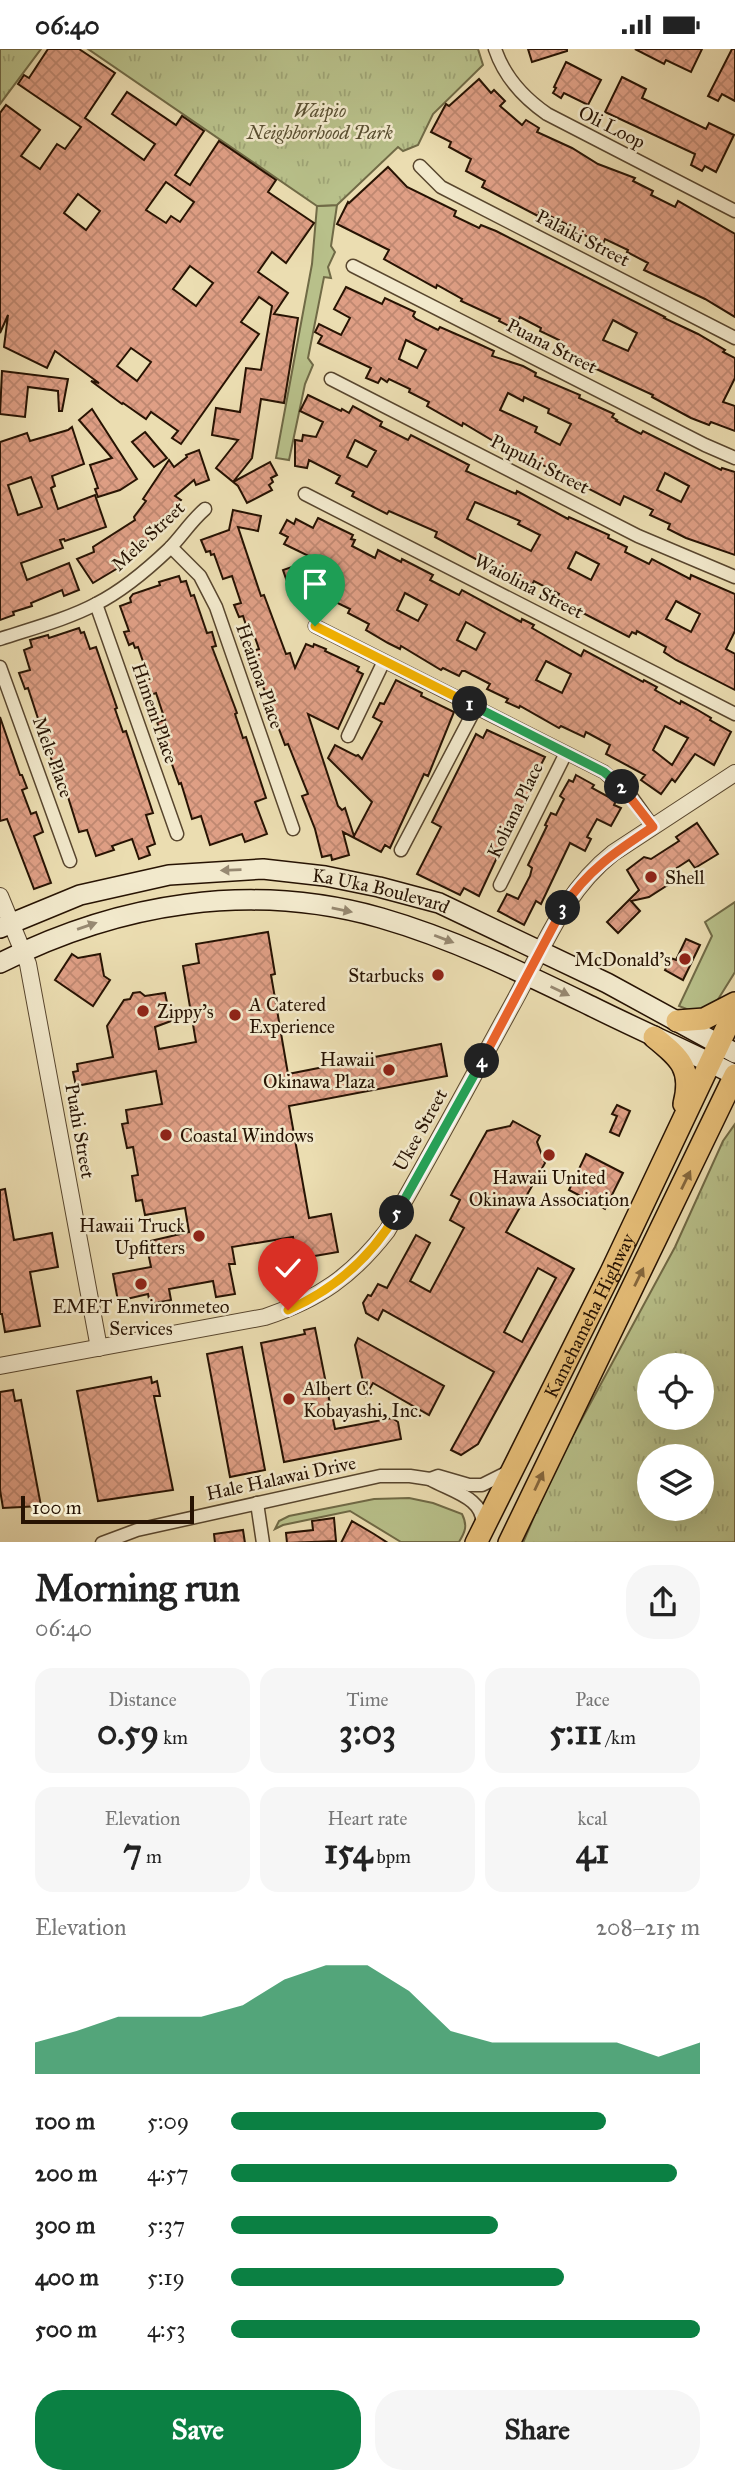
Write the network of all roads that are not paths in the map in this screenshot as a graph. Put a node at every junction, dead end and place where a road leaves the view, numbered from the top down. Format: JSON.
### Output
{"nodes":[{"id":1,"x":495,"y":49,"type":"edge"},
{"id":2,"x":419,"y":166,"type":"dead end"},
{"id":3,"x":735,"y":211,"type":"edge"},
{"id":4,"x":353,"y":266,"type":"dead end"},
{"id":5,"x":735,"y":338,"type":"edge"},
{"id":6,"x":331,"y":379,"type":"dead end"},
{"id":7,"x":735,"y":458,"type":"edge"},
{"id":8,"x":305,"y":494,"type":"dead end"},
{"id":9,"x":205,"y":509,"type":"dead end"},
{"id":10,"x":171,"y":547,"type":"junction"},
{"id":11,"x":735,"y":577,"type":"edge"},
{"id":12,"x":96,"y":604,"type":"junction"},
{"id":13,"x":315,"y":626,"type":"dead end"},
{"id":14,"x":0,"y":639,"type":"edge"},
{"id":15,"x":384,"y":661,"type":"junction"},
{"id":16,"x":0,"y":667,"type":"edge"},
{"id":17,"x":476,"y":707,"type":"junction"},
{"id":18,"x":735,"y":714,"type":"edge"},
{"id":19,"x":348,"y":736,"type":"dead end"},
{"id":20,"x":566,"y":753,"type":"junction"},
{"id":21,"x":735,"y":773,"type":"edge"},
{"id":22,"x":653,"y":827,"type":"junction"},
{"id":23,"x":293,"y":829,"type":"dead end"},
{"id":24,"x":177,"y":834,"type":"dead end"},
{"id":25,"x":401,"y":849,"type":"dead end"},
{"id":26,"x":70,"y":861,"type":"dead end"},
{"id":27,"x":262,"y":869,"type":"junction"},
{"id":28,"x":348,"y":880,"type":"junction"},
{"id":29,"x":500,"y":885,"type":"dead end"},
{"id":30,"x":0,"y":895,"type":"edge"},
{"id":31,"x":304,"y":903,"type":"junction"},
{"id":32,"x":6,"y":926,"type":"edge"},
{"id":33,"x":23,"y":951,"type":"junction"},
{"id":34,"x":538,"y":953,"type":"junction"},
{"id":35,"x":0,"y":963,"type":"edge"},
{"id":36,"x":527,"y":976,"type":"junction"},
{"id":37,"x":735,"y":1003,"type":"edge"},
{"id":38,"x":735,"y":1010,"type":"edge"},
{"id":39,"x":677,"y":1021,"type":"junction"},
{"id":40,"x":654,"y":1037,"type":"junction"},
{"id":41,"x":721,"y":1053,"type":"edge"},
{"id":42,"x":735,"y":1075,"type":"edge"},
{"id":43,"x":735,"y":1112,"type":"edge"},
{"id":44,"x":677,"y":1133,"type":"junction"},
{"id":45,"x":708,"y":1133,"type":"junction"},
{"id":46,"x":99,"y":1348,"type":"junction"},
{"id":47,"x":0,"y":1366,"type":"edge"},
{"id":48,"x":514,"y":1468,"type":"junction"},
{"id":49,"x":430,"y":1479,"type":"junction"},
{"id":50,"x":257,"y":1503,"type":"junction"},
{"id":51,"x":478,"y":1538,"type":"edge"},
{"id":52,"x":102,"y":1542,"type":"edge"},
{"id":53,"x":262,"y":1542,"type":"edge"},
{"id":54,"x":509,"y":1542,"type":"edge"}],
"edges":[{"from":1,"to":3,"type":"street","name":"Oli Loop"},
{"from":2,"to":5,"type":"street","name":"Palaiki Street"},
{"from":4,"to":7,"type":"street","name":"Puana Street"},
{"from":6,"to":11,"type":"street","name":"Pupuhi Street"},
{"from":8,"to":18,"type":"street","name":"Waiolina Street"},
{"from":9,"to":10,"type":"street","name":"Mele Street"},
{"from":10,"to":12,"type":"street","name":"Mele Street"},
{"from":10,"to":23,"type":"street","name":"Heainoa Place"},
{"from":12,"to":14,"type":"street","name":"Mele Street"},
{"from":12,"to":24,"type":"street","name":"Himeni Place"},
{"from":13,"to":15,"type":"street"},
{"from":15,"to":17,"type":"street"},
{"from":15,"to":19,"type":"street"},
{"from":16,"to":26,"type":"street","name":"Mele Place"},
{"from":17,"to":20,"type":"street"},
{"from":17,"to":25,"type":"street"},
{"from":20,"to":22,"type":"street"},
{"from":20,"to":29,"type":"street","name":"Koliana Place"},
{"from":21,"to":22,"type":"street","name":"Ukee Street"},
{"from":22,"to":34,"type":"street","name":"Ukee Street"},
{"from":27,"to":28,"type":"main road","name":"Ka Uka Boulevard"},
{"from":27,"to":31,"type":"main road"},
{"from":27,"to":32,"type":"main road","name":"Ka Uka Boulevard","one_way":true},
{"from":28,"to":31,"type":"main road"},
{"from":28,"to":34,"type":"main road","name":"Ka Uka Boulevard"},
{"from":30,"to":32,"type":"street","name":"Puahi Street"},
{"from":33,"to":31,"type":"main road","name":"Ka Uka Boulevard","one_way":true},
{"from":31,"to":36,"type":"main road","name":"Ka Uka Boulevard","one_way":true},
{"from":32,"to":33,"type":"street","name":"Puahi Street"},
{"from":33,"to":35,"type":"main road","name":"Ka Uka Boulevard"},
{"from":33,"to":46,"type":"street","name":"Puahi Street"},
{"from":34,"to":36,"type":"street","name":"Ukee Street"},
{"from":34,"to":39,"type":"main road","name":"Ka Uka Boulevard"},
{"from":36,"to":40,"type":"main road","name":"Ka Uka Boulevard","one_way":true},
{"from":36,"to":46,"type":"street","name":"Ukee Street"},
{"from":37,"to":39,"type":"main road"},
{"from":38,"to":41,"type":"main road","name":"Kamehameha Highway"},
{"from":39,"to":41,"type":"main road","name":"Ka Uka Boulevard"},
{"from":40,"to":41,"type":"main road","name":"Ka Uka Boulevard"},
{"from":40,"to":44,"type":"main road"},
{"from":41,"to":42,"type":"main road","name":"Ka Uka Boulevard"},
{"from":41,"to":44,"type":"main road","name":"Kamehameha Highway"},
{"from":42,"to":45,"type":"main road","name":"Kamehameha Highway"},
{"from":43,"to":45,"type":"main road"},
{"from":44,"to":48,"type":"main road","name":"Kamehameha Highway"},
{"from":54,"to":45,"type":"main road","name":"Kamehameha Highway","one_way":true},
{"from":46,"to":47,"type":"street","name":"Ukee Street"},
{"from":48,"to":49,"type":"street","name":"Hale Halawai Drive"},
{"from":48,"to":51,"type":"main road","name":"Kamehameha Highway"},
{"from":49,"to":50,"type":"street","name":"Hale Halawai Drive"},
{"from":49,"to":51,"type":"street","name":"Hale Halawai Drive"},
{"from":50,"to":52,"type":"street","name":"Hale Halawai Drive"},
{"from":50,"to":53,"type":"street"}]}
